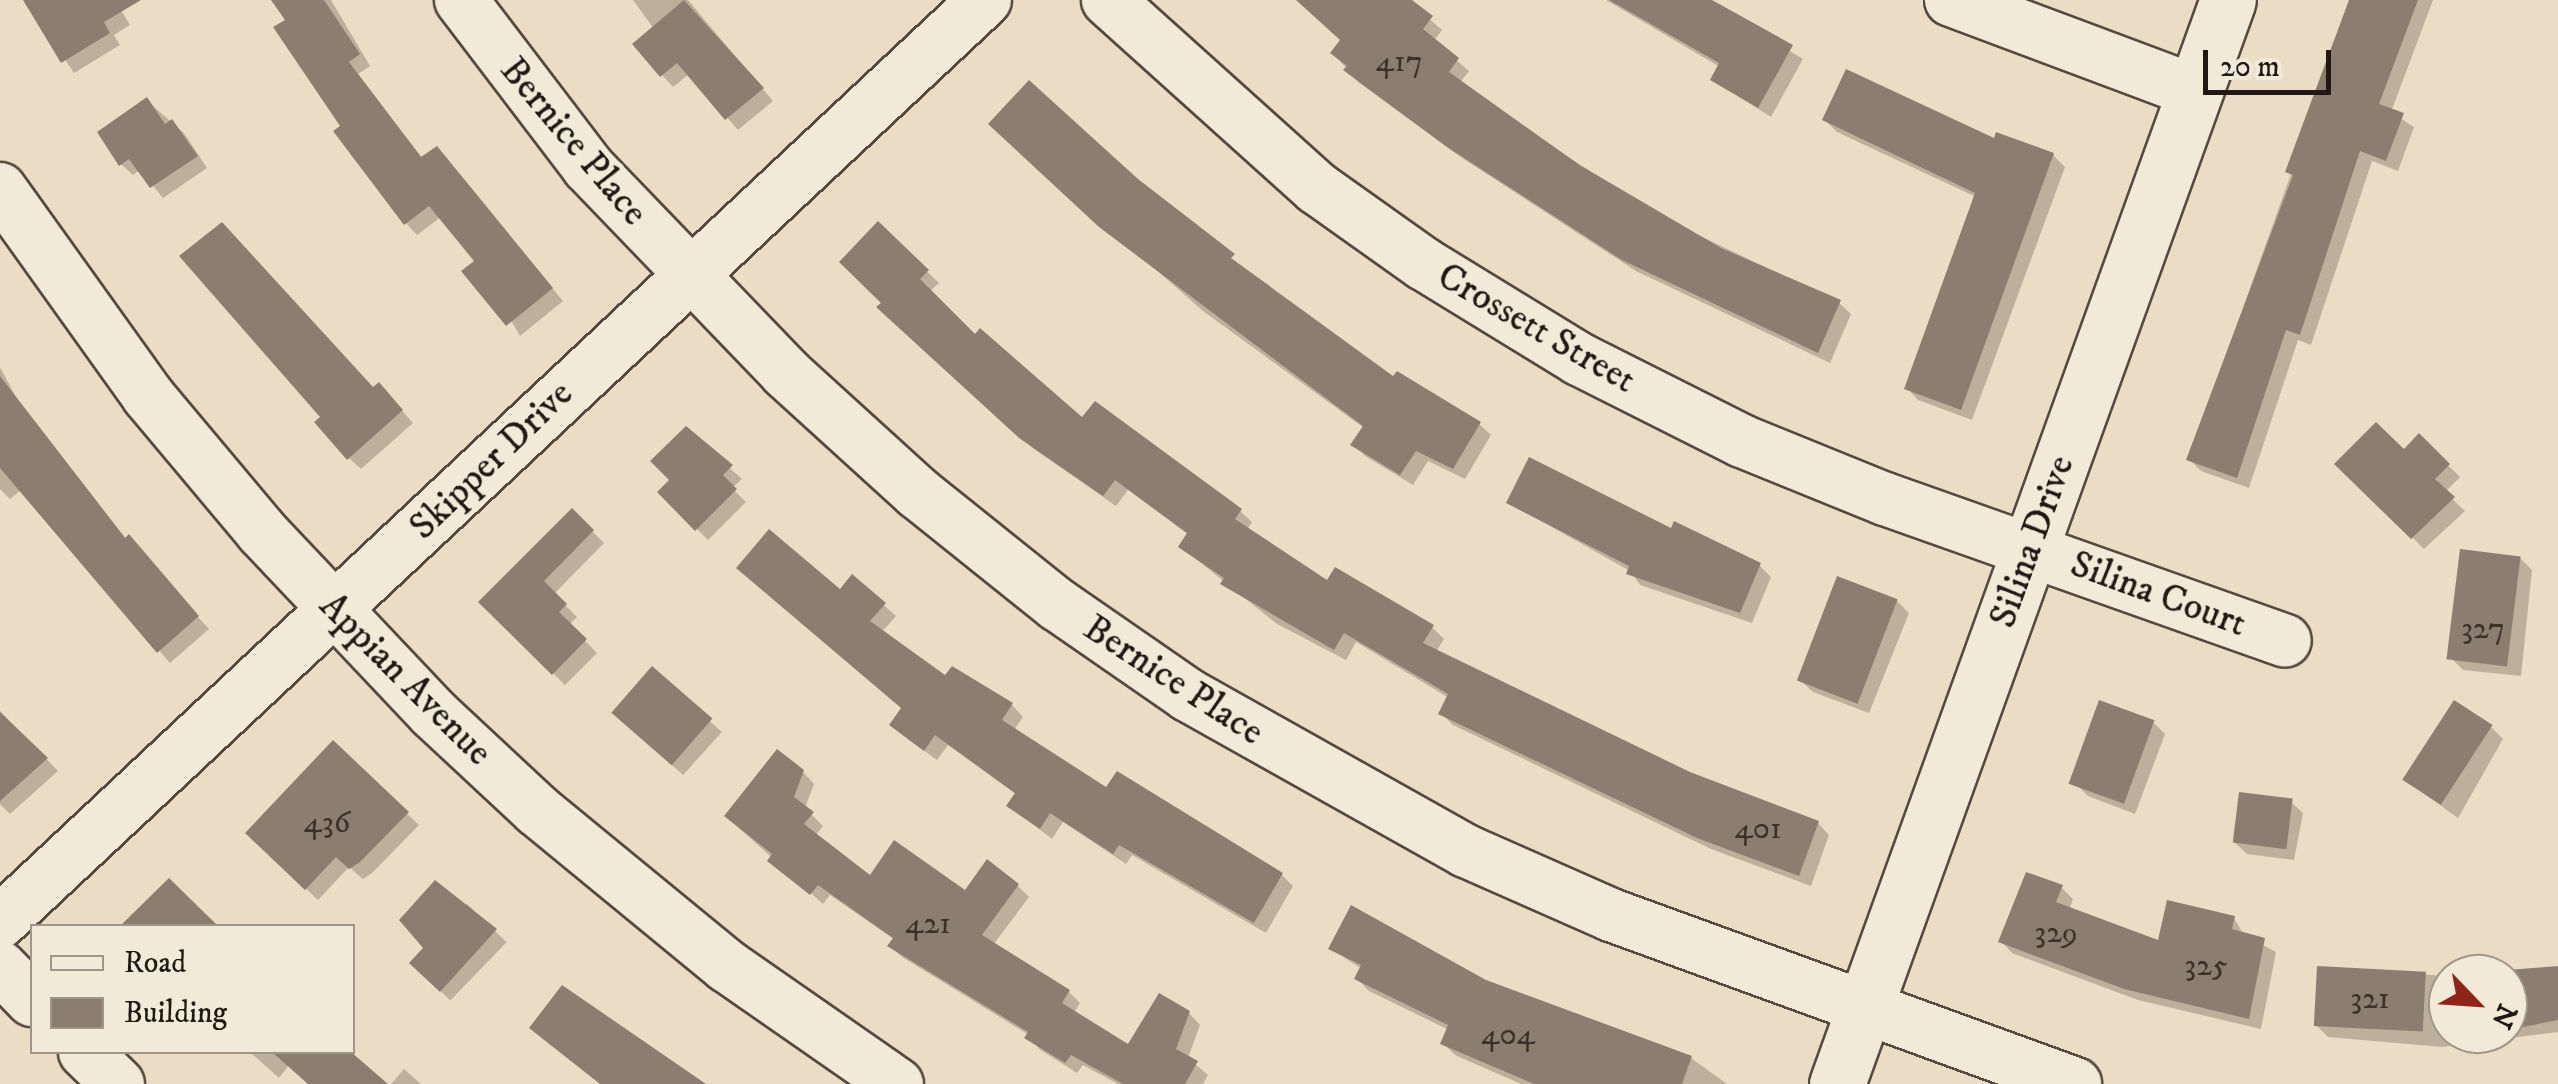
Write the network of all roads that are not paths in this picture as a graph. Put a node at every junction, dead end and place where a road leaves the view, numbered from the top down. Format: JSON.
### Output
{"nodes":[{"id":1,"x":461,"y":0,"type":"edge"},
{"id":2,"x":984,"y":0,"type":"edge"},
{"id":3,"x":1108,"y":0,"type":"edge"},
{"id":4,"x":1951,"y":0,"type":"edge"},
{"id":5,"x":2228,"y":0,"type":"edge"},
{"id":6,"x":2195,"y":91,"type":"junction"},
{"id":7,"x":0,"y":189,"type":"edge"},
{"id":8,"x":688,"y":275,"type":"junction"},
{"id":9,"x":2030,"y":549,"type":"junction"},
{"id":10,"x":333,"y":611,"type":"junction"},
{"id":11,"x":2284,"y":641,"type":"dead end"},
{"id":12,"x":0,"y":922,"type":"edge"},
{"id":13,"x":0,"y":968,"type":"edge"},
{"id":14,"x":30,"y":998,"type":"edge"},
{"id":15,"x":1865,"y":1006,"type":"junction"},
{"id":16,"x":87,"y":1054,"type":"edge"},
{"id":17,"x":118,"y":1084,"type":"edge"},
{"id":18,"x":898,"y":1084,"type":"edge"},
{"id":19,"x":1838,"y":1084,"type":"edge"},
{"id":20,"x":2075,"y":1084,"type":"edge"}],
"edges":[{"from":1,"to":8,"type":"street","name":"Bernice Place"},
{"from":2,"to":8,"type":"street","name":"Skipper Drive"},
{"from":3,"to":9,"type":"street","name":"Crossett Street"},
{"from":4,"to":6,"type":"street"},
{"from":5,"to":6,"type":"street","name":"Silina Drive"},
{"from":6,"to":9,"type":"street","name":"Silina Drive"},
{"from":7,"to":10,"type":"street","name":"Appian Avenue"},
{"from":8,"to":10,"type":"street","name":"Skipper Drive"},
{"from":8,"to":15,"type":"street","name":"Bernice Place"},
{"from":9,"to":11,"type":"street","name":"Silina Court"},
{"from":9,"to":15,"type":"street","name":"Silina Drive"},
{"from":10,"to":12,"type":"street","name":"Skipper Drive"},
{"from":10,"to":18,"type":"street","name":"Appian Avenue"},
{"from":13,"to":14,"type":"street"},
{"from":15,"to":19,"type":"street","name":"Silina Drive"},
{"from":15,"to":20,"type":"street","name":"Bernice Place"},
{"from":16,"to":17,"type":"street"}]}
